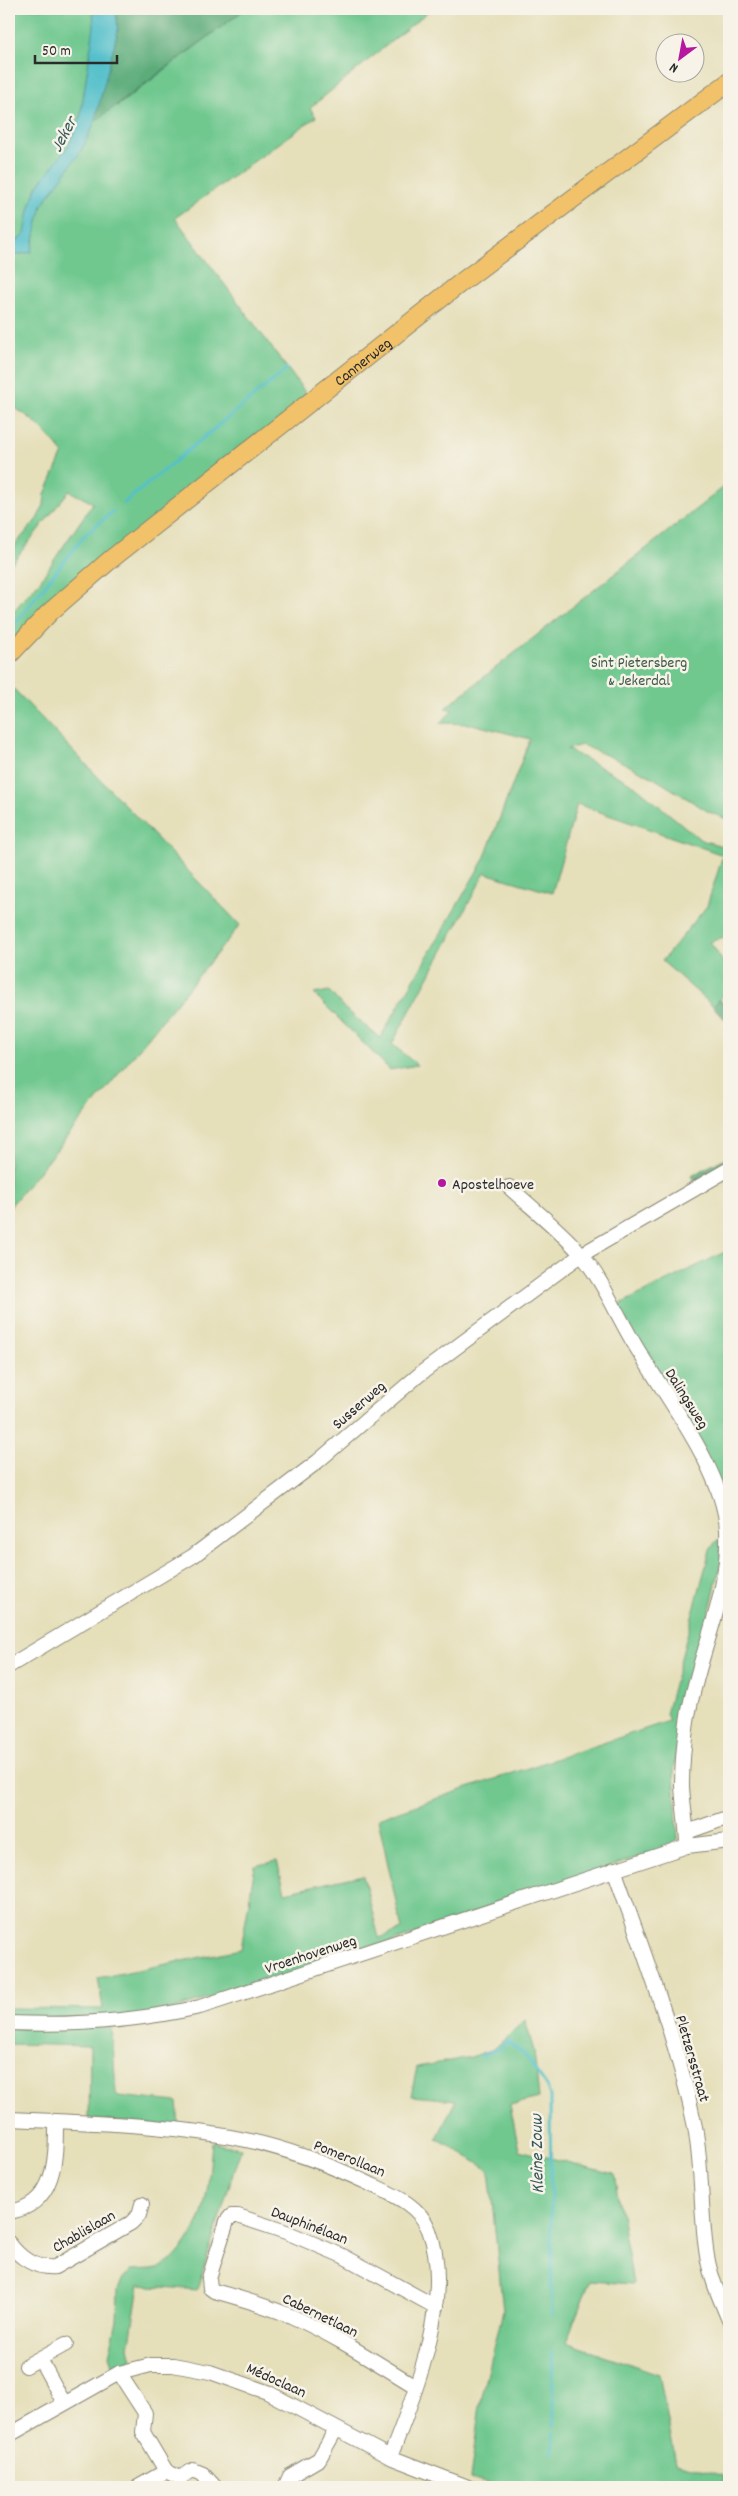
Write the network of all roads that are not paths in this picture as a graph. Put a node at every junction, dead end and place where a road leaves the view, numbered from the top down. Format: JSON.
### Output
{"nodes":[{"id":1,"x":729,"y":82,"type":"edge"},
{"id":2,"x":9,"y":655,"type":"edge"},
{"id":3,"x":729,"y":1169,"type":"edge"},
{"id":4,"x":509,"y":1187,"type":"dead end"},
{"id":5,"x":581,"y":1255,"type":"junction"},
{"id":6,"x":9,"y":1666,"type":"edge"},
{"id":7,"x":729,"y":1817,"type":"edge"},
{"id":8,"x":687,"y":1832,"type":"junction"},
{"id":9,"x":729,"y":1841,"type":"edge"},
{"id":10,"x":687,"y":1846,"type":"junction"},
{"id":11,"x":614,"y":1869,"type":"junction"},
{"id":12,"x":9,"y":2023,"type":"edge"},
{"id":13,"x":9,"y":2119,"type":"edge"},
{"id":14,"x":56,"y":2122,"type":"junction"},
{"id":15,"x":142,"y":2204,"type":"dead end"},
{"id":16,"x":9,"y":2212,"type":"edge"},
{"id":17,"x":9,"y":2243,"type":"edge"},
{"id":18,"x":209,"y":2284,"type":"joint"},
{"id":19,"x":436,"y":2307,"type":"junction"},
{"id":20,"x":729,"y":2320,"type":"edge"},
{"id":21,"x":66,"y":2344,"type":"dead end"},
{"id":22,"x":40,"y":2359,"type":"junction"},
{"id":23,"x":26,"y":2366,"type":"dead end"},
{"id":24,"x":119,"y":2373,"type":"junction"},
{"id":25,"x":415,"y":2386,"type":"junction"},
{"id":26,"x":64,"y":2403,"type":"junction"},
{"id":27,"x":336,"y":2429,"type":"junction"},
{"id":28,"x":9,"y":2434,"type":"edge"},
{"id":29,"x":390,"y":2458,"type":"junction"},
{"id":30,"x":166,"y":2471,"type":"junction"},
{"id":31,"x":460,"y":2486,"type":"edge"},
{"id":32,"x":138,"y":2487,"type":"edge"},
{"id":33,"x":216,"y":2487,"type":"edge"},
{"id":34,"x":285,"y":2487,"type":"edge"}],
"edges":[{"from":1,"to":2,"type":"main road","name":"Cannerweg"},
{"from":3,"to":5,"type":"street","name":"Susserweg"},
{"from":4,"to":5,"type":"street","name":"Dalingsweg"},
{"from":5,"to":6,"type":"street","name":"Susserweg"},
{"from":5,"to":8,"type":"street","name":"Dalingsweg"},
{"from":7,"to":8,"type":"street"},
{"from":8,"to":10,"type":"street","name":"Dalingsweg"},
{"from":9,"to":10,"type":"street","name":"Vroenhovenweg"},
{"from":10,"to":11,"type":"street","name":"Vroenhovenweg"},
{"from":11,"to":12,"type":"street","name":"Vroenhovenweg"},
{"from":11,"to":20,"type":"street","name":"Pletzersstraat"},
{"from":13,"to":14,"type":"street","name":"Pomerollaan"},
{"from":14,"to":16,"type":"street"},
{"from":14,"to":19,"type":"street","name":"Pomerollaan"},
{"from":15,"to":17,"type":"street","name":"Chablislaan"},
{"from":18,"to":19,"type":"street","name":"Dauphinélaan"},
{"from":18,"to":25,"type":"street","name":"Cabernetlaan"},
{"from":19,"to":25,"type":"street","name":"Pomerollaan"},
{"from":21,"to":22,"type":"street"},
{"from":22,"to":23,"type":"street"},
{"from":22,"to":26,"type":"street"},
{"from":24,"to":26,"type":"street","name":"Médoclaan"},
{"from":24,"to":27,"type":"street","name":"Médoclaan"},
{"from":24,"to":30,"type":"street"},
{"from":25,"to":29,"type":"street","name":"Pomerollaan"},
{"from":26,"to":28,"type":"street","name":"Médoclaan"},
{"from":27,"to":29,"type":"street","name":"Médoclaan"},
{"from":27,"to":34,"type":"street"},
{"from":29,"to":31,"type":"street","name":"Médoclaan"},
{"from":30,"to":32,"type":"street"},
{"from":30,"to":33,"type":"street"}]}
